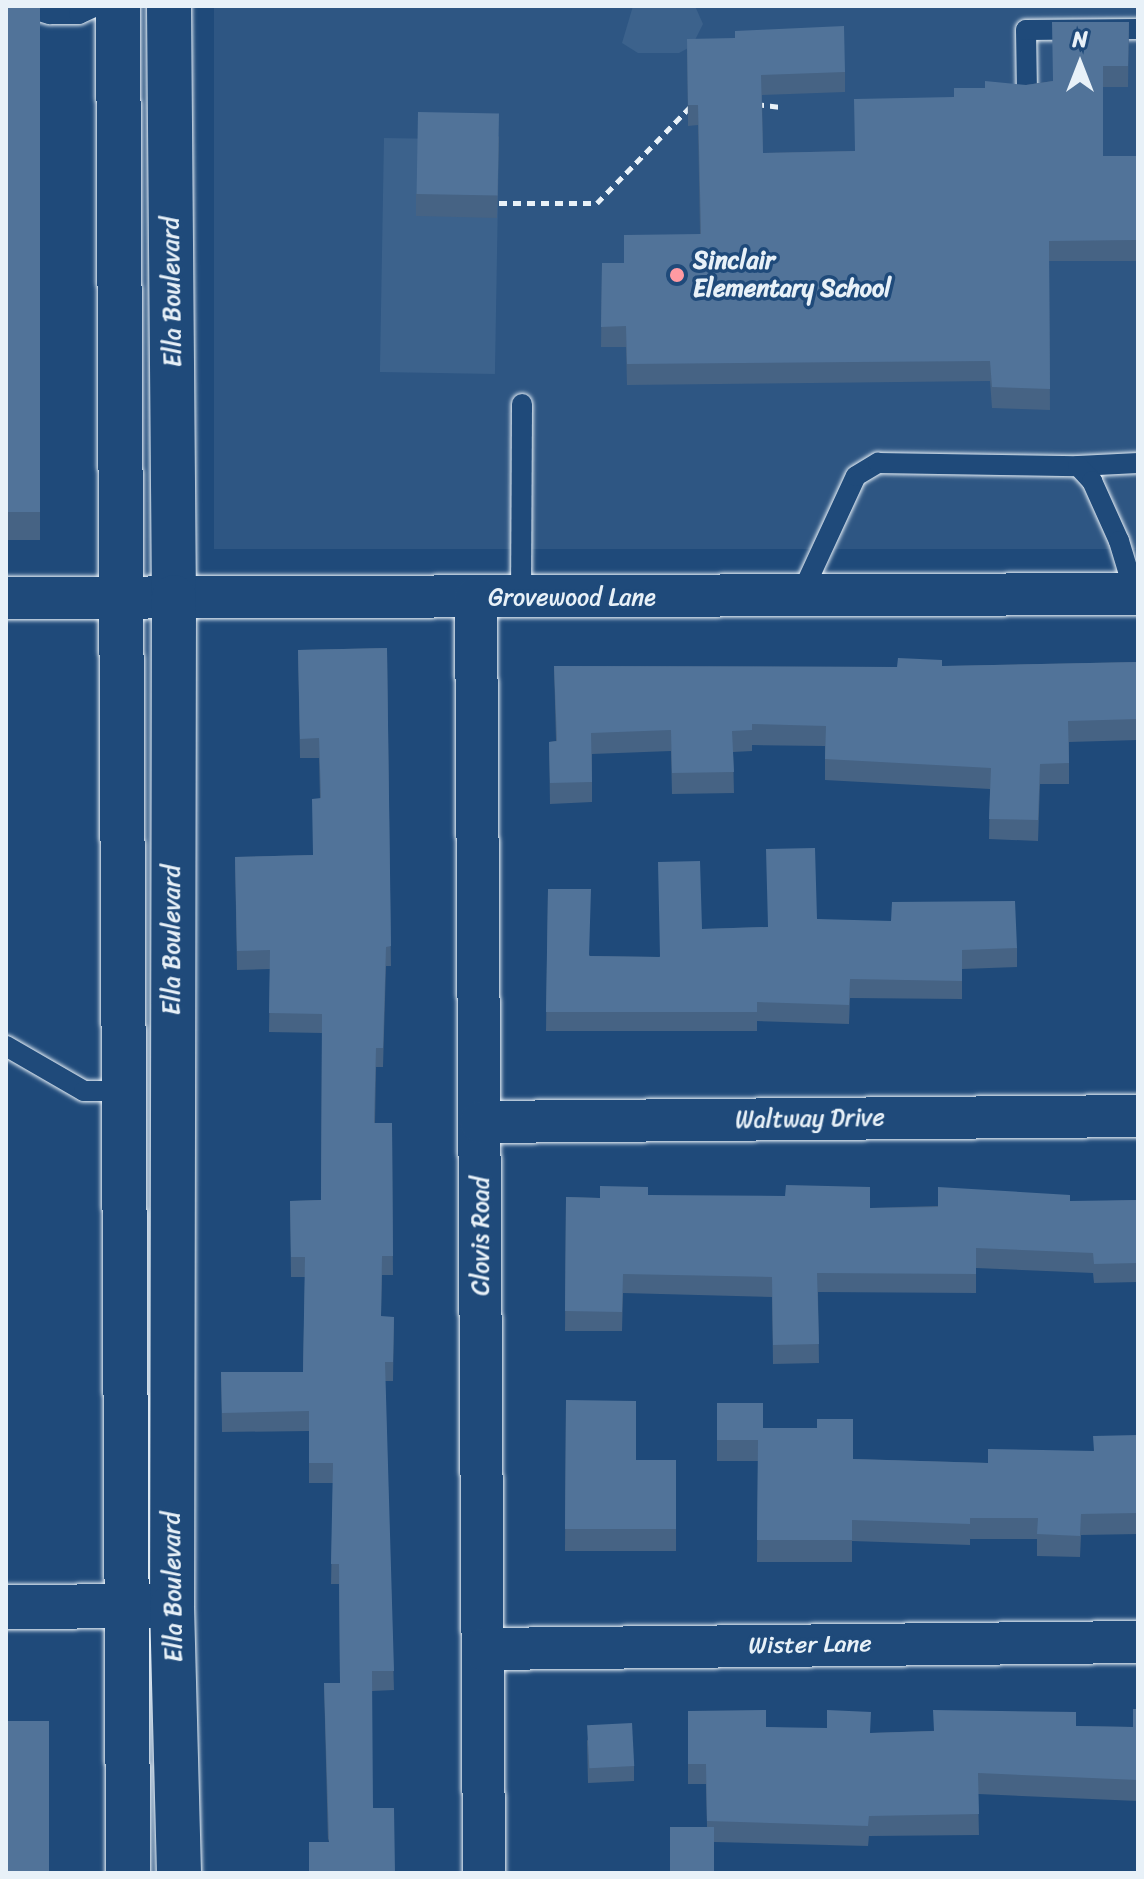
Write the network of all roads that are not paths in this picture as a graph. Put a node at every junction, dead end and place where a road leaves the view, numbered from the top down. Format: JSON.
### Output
{"nodes":[{"id":1,"x":23,"y":6,"type":"edge"},
{"id":2,"x":96,"y":6,"type":"edge"},
{"id":3,"x":118,"y":6,"type":"edge"},
{"id":4,"x":169,"y":6,"type":"edge"},
{"id":5,"x":1138,"y":29,"type":"edge"},
{"id":6,"x":1027,"y":93,"type":"edge"},
{"id":7,"x":522,"y":404,"type":"dead end"},
{"id":8,"x":1138,"y":463,"type":"edge"},
{"id":9,"x":1078,"y":466,"type":"junction"},
{"id":10,"x":1136,"y":594,"type":"edge"},
{"id":11,"x":174,"y":597,"type":"junction"},
{"id":12,"x":800,"y":597,"type":"junction"},
{"id":13,"x":6,"y":598,"type":"edge"},
{"id":14,"x":120,"y":598,"type":"junction"},
{"id":15,"x":476,"y":598,"type":"junction"},
{"id":16,"x":521,"y":598,"type":"junction"},
{"id":17,"x":6,"y":1046,"type":"edge"},
{"id":18,"x":123,"y":1091,"type":"junction"},
{"id":19,"x":1138,"y":1116,"type":"edge"},
{"id":20,"x":481,"y":1122,"type":"junction"},
{"id":21,"x":126,"y":1606,"type":"junction"},
{"id":22,"x":172,"y":1606,"type":"junction"},
{"id":23,"x":6,"y":1607,"type":"edge"},
{"id":24,"x":1138,"y":1642,"type":"edge"},
{"id":25,"x":483,"y":1649,"type":"junction"},
{"id":26,"x":128,"y":1873,"type":"edge"},
{"id":27,"x":179,"y":1873,"type":"edge"},
{"id":28,"x":484,"y":1873,"type":"edge"}],
"edges":[{"from":1,"to":2,"type":"lane"},
{"from":3,"to":14,"type":"main road","name":"Ella Boulevard"},
{"from":4,"to":11,"type":"main road","name":"Ella Boulevard"},
{"from":5,"to":6,"type":"lane"},
{"from":7,"to":16,"type":"lane"},
{"from":8,"to":9,"type":"lane"},
{"from":9,"to":10,"type":"lane"},
{"from":9,"to":12,"type":"lane"},
{"from":10,"to":12,"type":"street","name":"Grovewood Lane"},
{"from":11,"to":14,"type":"street","name":"Grovewood Lane"},
{"from":11,"to":15,"type":"street","name":"Grovewood Lane"},
{"from":11,"to":22,"type":"main road","name":"Ella Boulevard"},
{"from":12,"to":16,"type":"street","name":"Grovewood Lane"},
{"from":13,"to":14,"type":"street","name":"Grovewood Lane"},
{"from":14,"to":18,"type":"main road","name":"Ella Boulevard"},
{"from":15,"to":16,"type":"street","name":"Grovewood Lane"},
{"from":15,"to":20,"type":"street","name":"Clovis Road"},
{"from":17,"to":18,"type":"lane"},
{"from":18,"to":21,"type":"main road","name":"Ella Boulevard"},
{"from":19,"to":20,"type":"street","name":"Waltway Drive"},
{"from":20,"to":25,"type":"street","name":"Clovis Road"},
{"from":21,"to":22,"type":"main road"},
{"from":21,"to":23,"type":"main road"},
{"from":21,"to":26,"type":"main road","name":"Ella Boulevard"},
{"from":22,"to":27,"type":"main road","name":"Ella Boulevard"},
{"from":24,"to":25,"type":"street","name":"Wister Lane"},
{"from":25,"to":28,"type":"street","name":"Clovis Road"}]}
